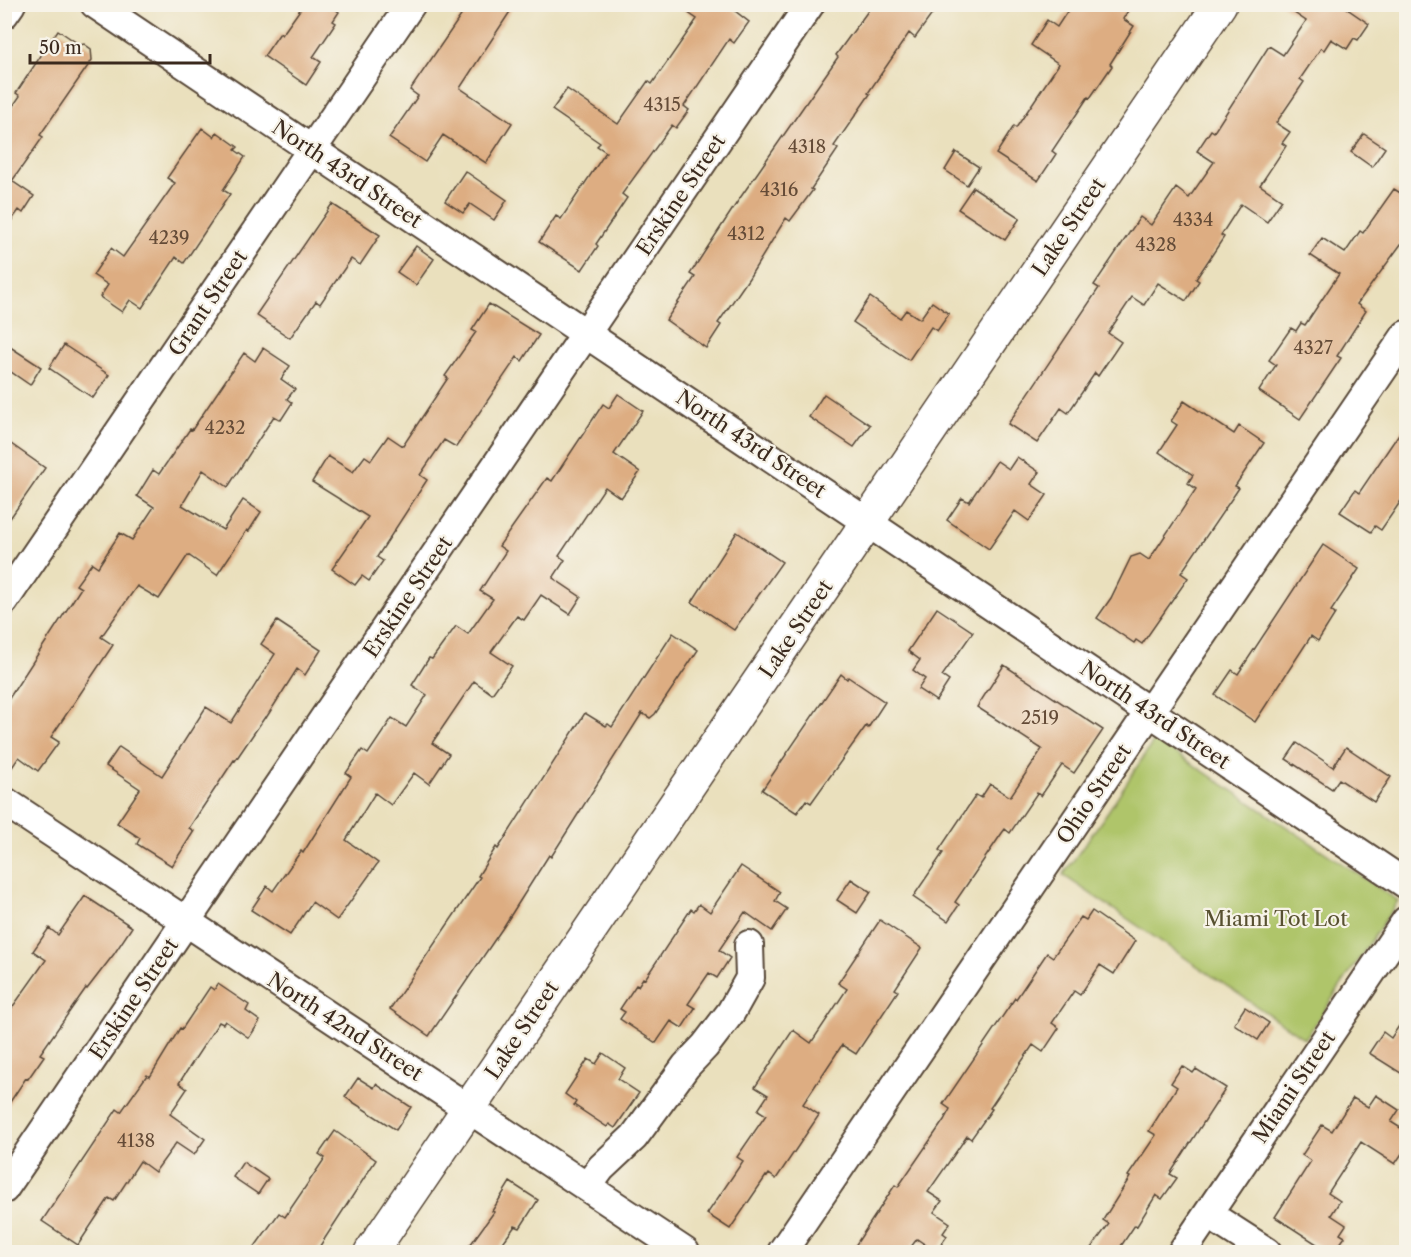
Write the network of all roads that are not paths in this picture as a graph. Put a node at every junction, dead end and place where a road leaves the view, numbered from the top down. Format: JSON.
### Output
{"nodes":[{"id":1,"x":11,"y":4,"type":"edge"},
{"id":2,"x":95,"y":4,"type":"edge"},
{"id":3,"x":411,"y":4,"type":"edge"},
{"id":4,"x":810,"y":4,"type":"edge"},
{"id":5,"x":1220,"y":4,"type":"edge"},
{"id":6,"x":4,"y":14,"type":"edge"},
{"id":7,"x":312,"y":150,"type":"junction"},
{"id":8,"x":586,"y":335,"type":"junction"},
{"id":9,"x":1407,"y":335,"type":"edge"},
{"id":10,"x":869,"y":523,"type":"junction"},
{"id":11,"x":4,"y":601,"type":"edge"},
{"id":12,"x":1150,"y":712,"type":"junction"},
{"id":13,"x":4,"y":801,"type":"edge"},
{"id":14,"x":1407,"y":884,"type":"edge"},
{"id":15,"x":1407,"y":921,"type":"edge"},
{"id":16,"x":186,"y":922,"type":"junction"},
{"id":17,"x":749,"y":945,"type":"dead end"},
{"id":18,"x":469,"y":1108,"type":"junction"},
{"id":19,"x":586,"y":1187,"type":"junction"},
{"id":20,"x":4,"y":1189,"type":"edge"},
{"id":21,"x":1208,"y":1214,"type":"junction"},
{"id":22,"x":371,"y":1252,"type":"edge"},
{"id":23,"x":685,"y":1252,"type":"edge"},
{"id":24,"x":782,"y":1252,"type":"edge"},
{"id":25,"x":1182,"y":1252,"type":"edge"},
{"id":26,"x":1267,"y":1252,"type":"edge"}],
"edges":[{"from":1,"to":6,"type":"street"},
{"from":2,"to":7,"type":"street","name":"North 43rd Street"},
{"from":3,"to":7,"type":"street","name":"Grant Street"},
{"from":4,"to":8,"type":"street","name":"Erskine Street"},
{"from":5,"to":10,"type":"main road","name":"Lake Street"},
{"from":7,"to":8,"type":"street","name":"North 43rd Street"},
{"from":7,"to":11,"type":"street","name":"Grant Street"},
{"from":8,"to":10,"type":"street","name":"North 43rd Street"},
{"from":8,"to":16,"type":"street","name":"Erskine Street"},
{"from":9,"to":12,"type":"street","name":"Ohio Street"},
{"from":10,"to":12,"type":"street","name":"North 43rd Street"},
{"from":10,"to":18,"type":"main road","name":"Lake Street"},
{"from":12,"to":14,"type":"street","name":"North 43rd Street"},
{"from":12,"to":24,"type":"street","name":"Ohio Street"},
{"from":13,"to":16,"type":"street","name":"North 42nd Street"},
{"from":15,"to":21,"type":"street","name":"Miami Street"},
{"from":16,"to":18,"type":"street","name":"North 42nd Street"},
{"from":16,"to":20,"type":"street","name":"Erskine Street"},
{"from":17,"to":19,"type":"street"},
{"from":18,"to":19,"type":"street","name":"North 42nd Street"},
{"from":18,"to":22,"type":"main road","name":"Lake Street"},
{"from":19,"to":23,"type":"street","name":"North 42nd Street"},
{"from":21,"to":25,"type":"street","name":"Miami Street"},
{"from":21,"to":26,"type":"street"}]}
